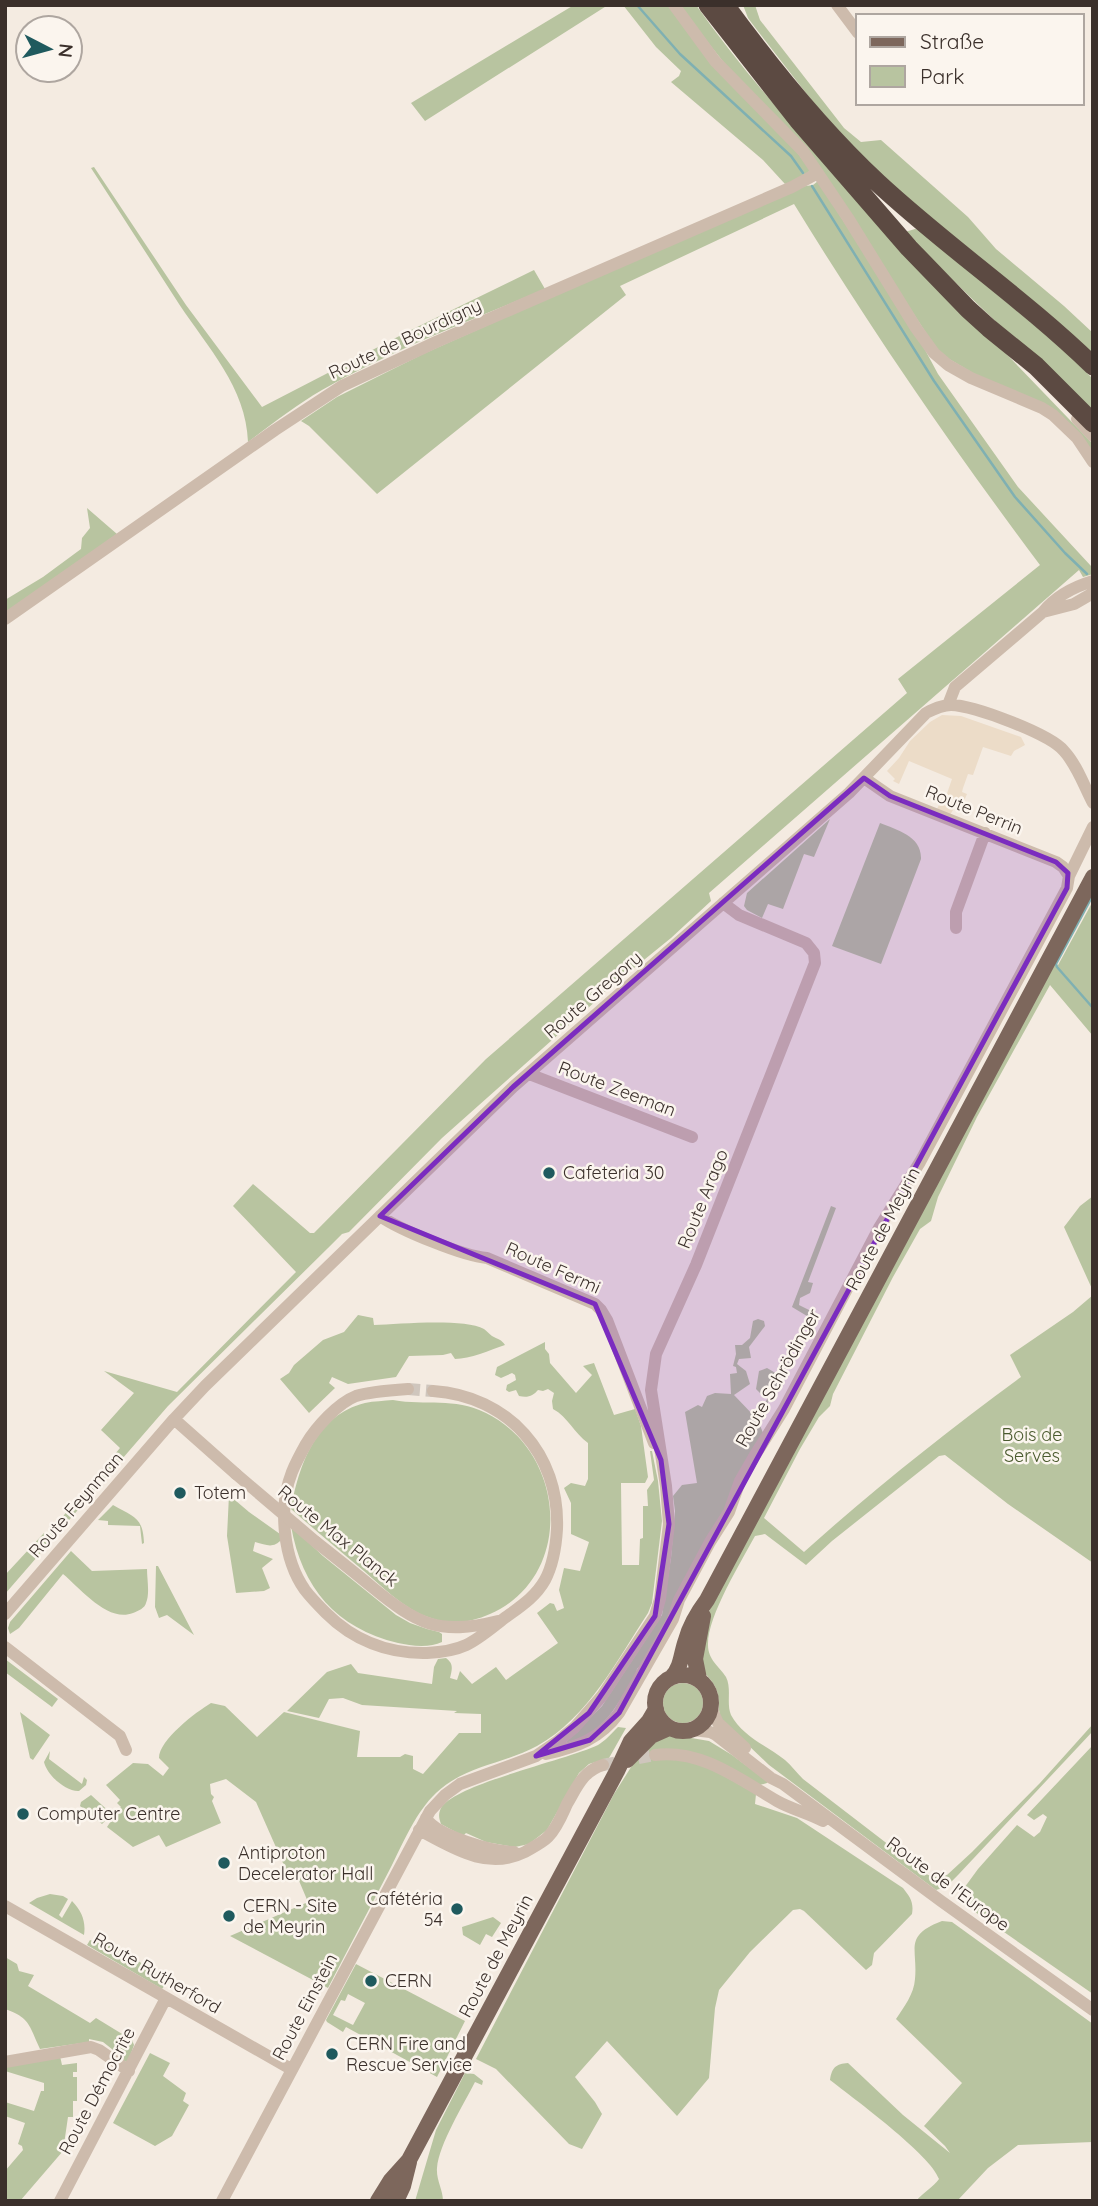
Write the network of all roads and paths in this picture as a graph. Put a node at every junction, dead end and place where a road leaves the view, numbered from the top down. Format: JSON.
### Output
{"nodes":[{"id":1,"x":674,"y":5,"type":"edge"},
{"id":2,"x":708,"y":5,"type":"edge"},
{"id":3,"x":725,"y":5,"type":"edge"},
{"id":4,"x":739,"y":5,"type":"edge"},
{"id":5,"x":837,"y":5,"type":"edge"},
{"id":6,"x":856,"y":30,"type":"edge"},
{"id":7,"x":750,"y":39,"type":"junction"},
{"id":8,"x":818,"y":173,"type":"junction"},
{"id":9,"x":989,"y":328,"type":"junction"},
{"id":10,"x":1093,"y":366,"type":"edge"},
{"id":11,"x":1093,"y":423,"type":"edge"},
{"id":12,"x":1093,"y":436,"type":"edge"},
{"id":13,"x":1093,"y":462,"type":"edge"},
{"id":14,"x":1093,"y":579,"type":"edge"},
{"id":15,"x":1093,"y":593,"type":"edge"},
{"id":16,"x":1043,"y":612,"type":"junction"},
{"id":17,"x":5,"y":619,"type":"edge"},
{"id":18,"x":948,"y":705,"type":"junction"},
{"id":19,"x":864,"y":778,"type":"junction"},
{"id":20,"x":1093,"y":803,"type":"edge"},
{"id":21,"x":1093,"y":827,"type":"edge"},
{"id":22,"x":985,"y":833,"type":"junction"},
{"id":23,"x":1069,"y":876,"type":"junction"},
{"id":24,"x":1093,"y":877,"type":"edge"},
{"id":25,"x":723,"y":903,"type":"junction"},
{"id":26,"x":956,"y":928,"type":"dead end"},
{"id":27,"x":529,"y":1074,"type":"junction"},
{"id":28,"x":692,"y":1137,"type":"dead end"},
{"id":29,"x":380,"y":1216,"type":"junction"},
{"id":30,"x":408,"y":1390,"type":"tunnel mouth"},
{"id":31,"x":433,"y":1391,"type":"tunnel mouth"},
{"id":32,"x":174,"y":1419,"type":"junction"},
{"id":33,"x":661,"y":1460,"type":"junction"},
{"id":34,"x":707,"y":1600,"type":"junction"},
{"id":35,"x":5,"y":1614,"type":"edge"},
{"id":36,"x":503,"y":1619,"type":"junction"},
{"id":37,"x":5,"y":1647,"type":"edge"},
{"id":38,"x":673,"y":1677,"type":"junction"},
{"id":39,"x":699,"y":1679,"type":"junction"},
{"id":40,"x":711,"y":1708,"type":"junction"},
{"id":41,"x":656,"y":1709,"type":"junction"},
{"id":42,"x":669,"y":1728,"type":"junction"},
{"id":43,"x":693,"y":1730,"type":"junction"},
{"id":44,"x":127,"y":1750,"type":"dead end"},
{"id":45,"x":655,"y":1755,"type":"tunnel mouth"},
{"id":46,"x":536,"y":1756,"type":"junction"},
{"id":47,"x":610,"y":1768,"type":"junction"},
{"id":48,"x":783,"y":1784,"type":"junction"},
{"id":49,"x":766,"y":1793,"type":"junction"},
{"id":50,"x":426,"y":1818,"type":"junction"},
{"id":51,"x":419,"y":1830,"type":"junction"},
{"id":52,"x":854,"y":1837,"type":"junction"},
{"id":53,"x":528,"y":1850,"type":"junction"},
{"id":54,"x":5,"y":1906,"type":"edge"},
{"id":55,"x":166,"y":1998,"type":"junction"},
{"id":56,"x":1093,"y":2010,"type":"edge"},
{"id":57,"x":5,"y":2062,"type":"edge"},
{"id":58,"x":291,"y":2069,"type":"junction"},
{"id":59,"x":129,"y":2071,"type":"junction"},
{"id":60,"x":409,"y":2160,"type":"junction"},
{"id":61,"x":60,"y":2201,"type":"edge"},
{"id":62,"x":222,"y":2201,"type":"edge"},
{"id":63,"x":378,"y":2201,"type":"edge"},
{"id":64,"x":396,"y":2201,"type":"edge"}],
"edges":[{"from":1,"to":8,"type":"street"},
{"from":2,"to":9,"type":"highway"},
{"from":3,"to":7,"type":"highway"},
{"from":4,"to":7,"type":"highway"},
{"from":5,"to":6,"type":"street"},
{"from":7,"to":10,"type":"highway"},
{"from":8,"to":13,"type":"street"},
{"from":8,"to":17,"type":"street","name":"Route de Bourdigny"},
{"from":9,"to":11,"type":"highway"},
{"from":9,"to":12,"type":"street"},
{"from":14,"to":16,"type":"street","name":"Route Gregory"},
{"from":15,"to":16,"type":"street","name":"Route Gregory"},
{"from":16,"to":18,"type":"street","name":"Route Gregory"},
{"from":18,"to":19,"type":"street","name":"Route Gregory"},
{"from":18,"to":20,"type":"street"},
{"from":19,"to":22,"type":"street","name":"Route Perrin"},
{"from":19,"to":25,"type":"street","name":"Route Gregory"},
{"from":21,"to":23,"type":"street","name":"Route Schrödinger"},
{"from":22,"to":23,"type":"street","name":"Route Perrin"},
{"from":22,"to":26,"type":"street"},
{"from":23,"to":46,"type":"street","name":"Route Schrödinger"},
{"from":24,"to":34,"type":"main road","name":"Route de Meyrin"},
{"from":25,"to":27,"type":"street","name":"Route Gregory"},
{"from":25,"to":33,"type":"street","name":"Route Arago"},
{"from":27,"to":28,"type":"street","name":"Route Zeeman"},
{"from":27,"to":29,"type":"street","name":"Route Gregory"},
{"from":29,"to":32,"type":"street","name":"Route Gregory"},
{"from":29,"to":33,"type":"street","name":"Route Fermi"},
{"from":30,"to":36,"type":"street"},
{"from":31,"to":36,"type":"street"},
{"from":32,"to":35,"type":"street","name":"Route Feynman"},
{"from":32,"to":36,"type":"street","name":"Route Max Planck","bridge":true},
{"from":33,"to":46,"type":"street"},
{"from":34,"to":38,"type":"main road","name":"Route de Meyrin"},
{"from":34,"to":39,"type":"main road","name":"Route de Meyrin"},
{"from":37,"to":44,"type":"street"},
{"from":38,"to":39,"type":"main road"},
{"from":38,"to":41,"type":"main road"},
{"from":39,"to":40,"type":"main road"},
{"from":40,"to":43,"type":"main road"},
{"from":40,"to":48,"type":"street","name":"Route de l'Europe"},
{"from":41,"to":42,"type":"main road"},
{"from":41,"to":47,"type":"main road","name":"Route de Meyrin"},
{"from":42,"to":43,"type":"main road"},
{"from":42,"to":47,"type":"main road","name":"Route de Meyrin"},
{"from":43,"to":48,"type":"street","name":"Route de l'Europe"},
{"from":45,"to":49,"type":"street"},
{"from":46,"to":50,"type":"street","name":"Route Einstein"},
{"from":47,"to":53,"type":"street"},
{"from":47,"to":60,"type":"main road","name":"Route de Meyrin"},
{"from":48,"to":49,"type":"street"},
{"from":48,"to":52,"type":"street","name":"Route de l'Europe"},
{"from":49,"to":52,"type":"street"},
{"from":50,"to":51,"type":"street","name":"Route Einstein"},
{"from":50,"to":53,"type":"street"},
{"from":51,"to":53,"type":"street"},
{"from":51,"to":58,"type":"street","name":"Route Einstein"},
{"from":52,"to":56,"type":"street","name":"Route de l'Europe"},
{"from":54,"to":55,"type":"street","name":"Route Rutherford"},
{"from":55,"to":58,"type":"street","name":"Route Rutherford"},
{"from":55,"to":59,"type":"street","name":"Route Démocrite"},
{"from":57,"to":59,"type":"street"},
{"from":58,"to":62,"type":"street","name":"Route Einstein"},
{"from":59,"to":61,"type":"street","name":"Route Démocrite"},
{"from":60,"to":63,"type":"main road","name":"Route de Meyrin"},
{"from":60,"to":64,"type":"main road","name":"Route de Meyrin"}]}
